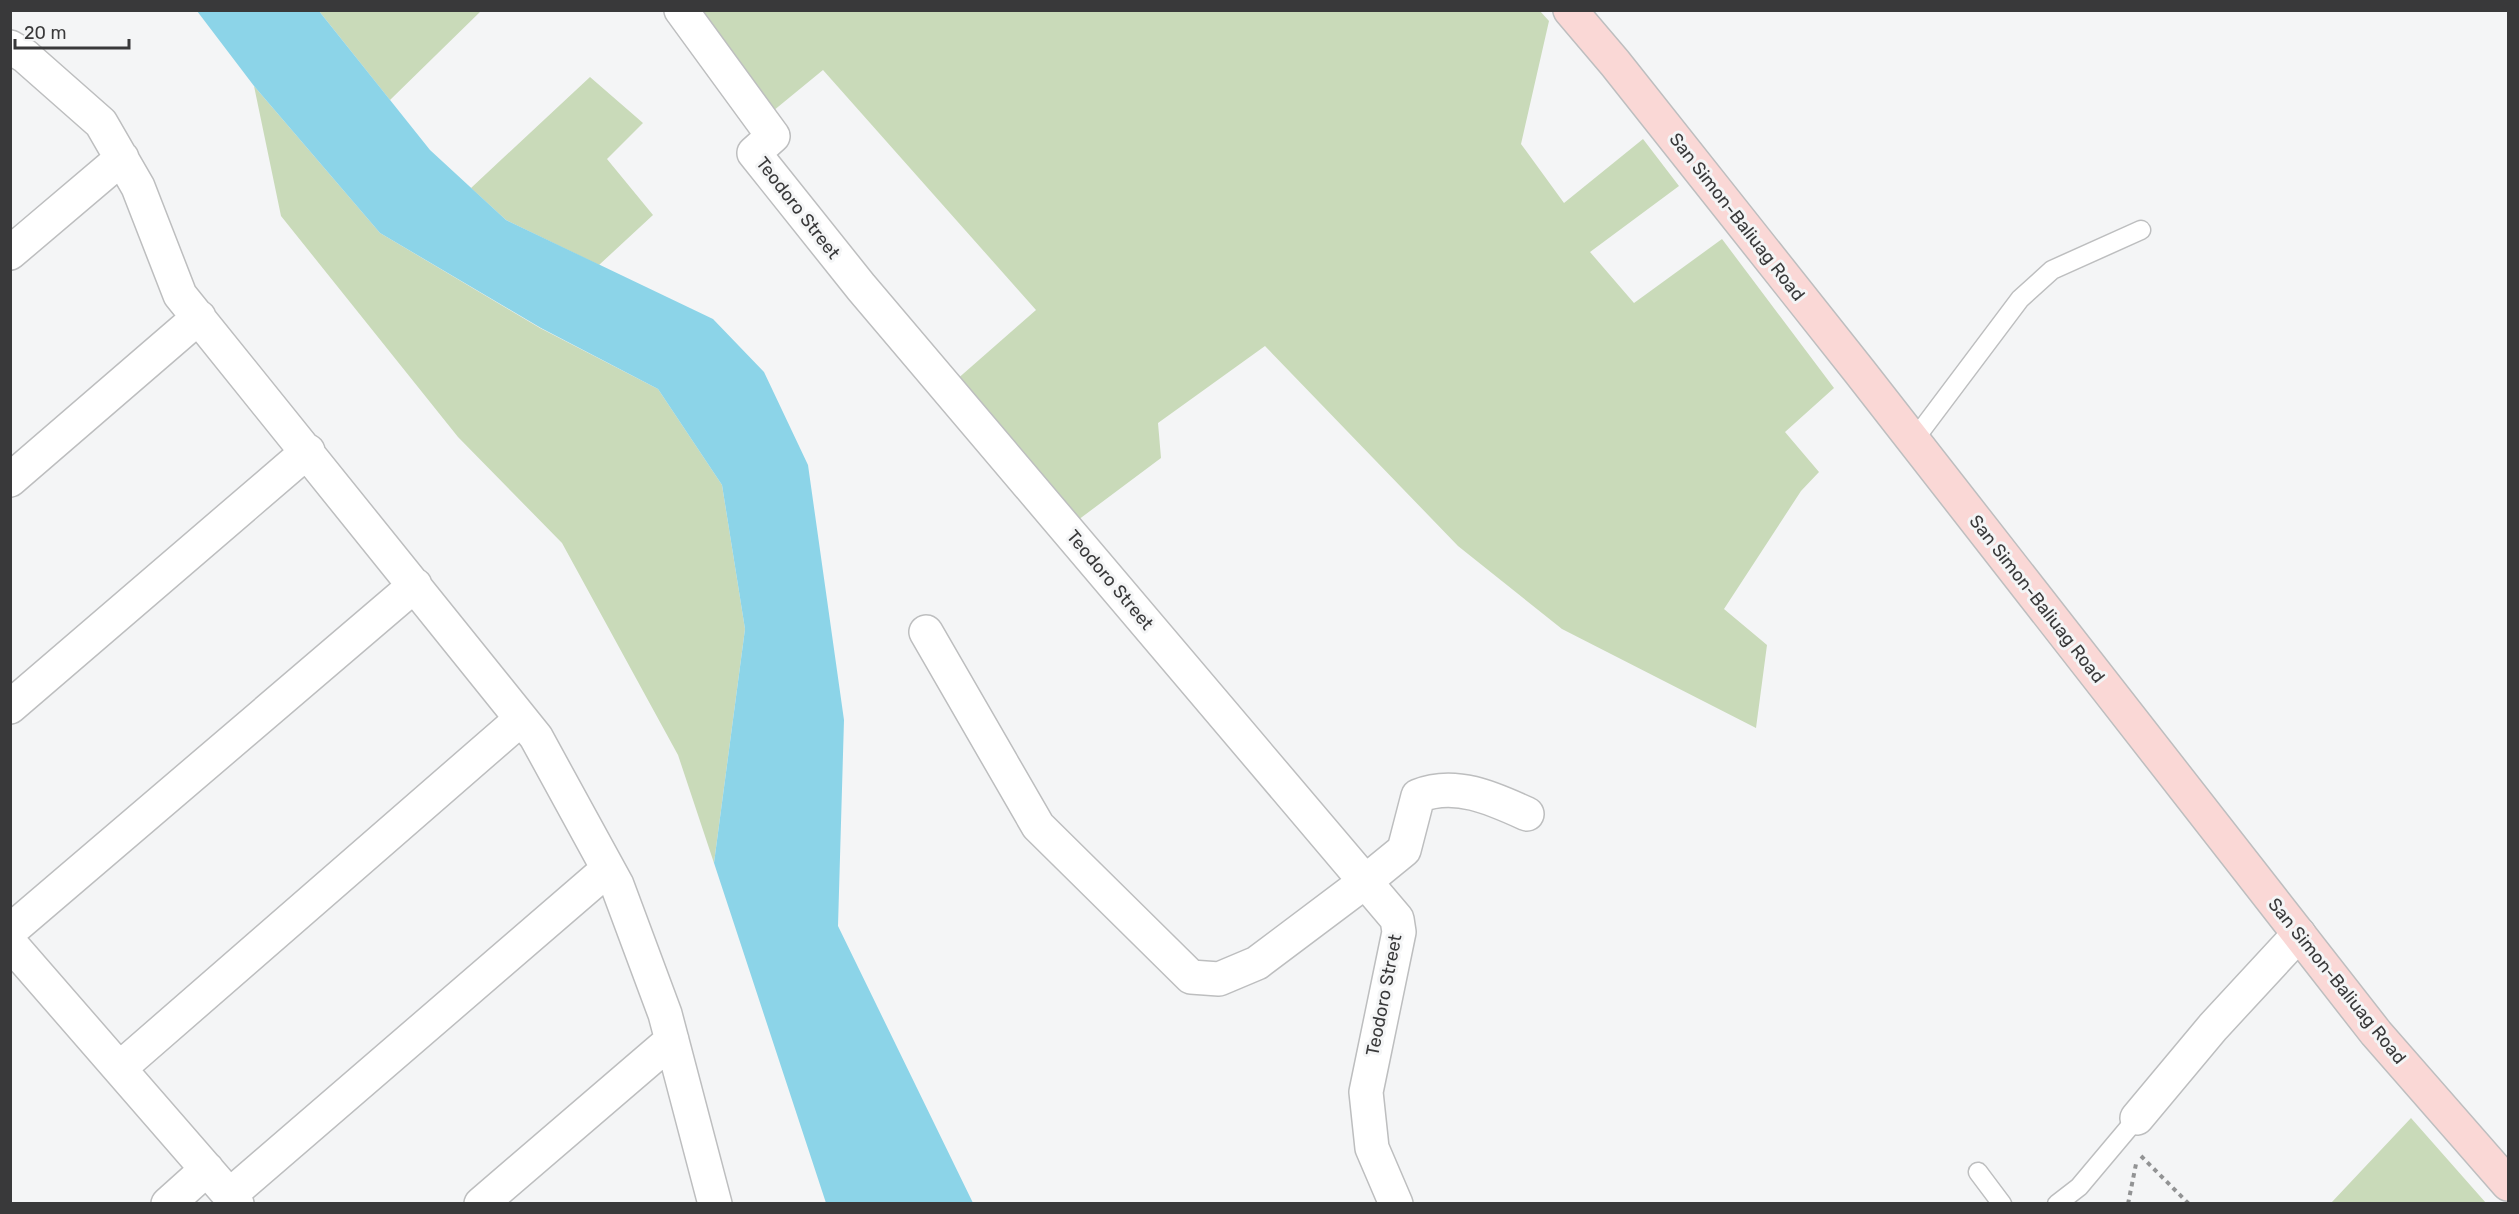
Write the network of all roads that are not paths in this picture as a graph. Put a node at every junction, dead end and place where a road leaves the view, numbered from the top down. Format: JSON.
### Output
{"nodes":[{"id":1,"x":681,"y":10,"type":"edge"},
{"id":2,"x":1570,"y":10,"type":"edge"},
{"id":3,"x":10,"y":47,"type":"edge"},
{"id":4,"x":122,"y":158,"type":"junction"},
{"id":5,"x":2141,"y":230,"type":"dead end"},
{"id":6,"x":10,"y":253,"type":"edge"},
{"id":7,"x":199,"y":317,"type":"junction"},
{"id":8,"x":1914,"y":440,"type":"junction"},
{"id":9,"x":308,"y":451,"type":"junction"},
{"id":10,"x":10,"y":480,"type":"edge"},
{"id":11,"x":415,"y":585,"type":"junction"},
{"id":12,"x":926,"y":632,"type":"dead end"},
{"id":13,"x":10,"y":707,"type":"edge"},
{"id":14,"x":521,"y":719,"type":"junction"},
{"id":15,"x":1527,"y":814,"type":"dead end"},
{"id":16,"x":608,"y":869,"type":"junction"},
{"id":17,"x":1366,"y":881,"type":"junction"},
{"id":18,"x":10,"y":931,"type":"edge"},
{"id":19,"x":2299,"y":934,"type":"junction"},
{"id":20,"x":10,"y":944,"type":"edge"},
{"id":21,"x":672,"y":1040,"type":"junction"},
{"id":22,"x":120,"y":1068,"type":"junction"},
{"id":23,"x":2137,"y":1118,"type":"joint"},
{"id":24,"x":207,"y":1169,"type":"junction"},
{"id":25,"x":1978,"y":1172,"type":"dead end"},
{"id":26,"x":2508,"y":1184,"type":"edge"},
{"id":27,"x":234,"y":1199,"type":"edge"},
{"id":28,"x":168,"y":1203,"type":"edge"},
{"id":29,"x":481,"y":1203,"type":"edge"},
{"id":30,"x":715,"y":1203,"type":"edge"},
{"id":31,"x":1396,"y":1203,"type":"edge"},
{"id":32,"x":2002,"y":1203,"type":"edge"},
{"id":33,"x":2057,"y":1203,"type":"edge"}],
"edges":[{"from":1,"to":17,"type":"street","name":"Teodoro Street"},
{"from":2,"to":8,"type":"main road","name":"San Simon-Baliuag Road"},
{"from":3,"to":4,"type":"street"},
{"from":4,"to":6,"type":"street"},
{"from":4,"to":7,"type":"street"},
{"from":5,"to":8,"type":"lane"},
{"from":7,"to":9,"type":"street"},
{"from":7,"to":10,"type":"street"},
{"from":8,"to":19,"type":"main road","name":"San Simon-Baliuag Road"},
{"from":9,"to":11,"type":"street"},
{"from":9,"to":13,"type":"street"},
{"from":11,"to":14,"type":"street"},
{"from":11,"to":18,"type":"street"},
{"from":12,"to":17,"type":"street"},
{"from":14,"to":16,"type":"street"},
{"from":14,"to":22,"type":"street"},
{"from":15,"to":17,"type":"street"},
{"from":16,"to":21,"type":"street"},
{"from":16,"to":27,"type":"street"},
{"from":17,"to":31,"type":"street","name":"Teodoro Street"},
{"from":19,"to":23,"type":"street"},
{"from":19,"to":26,"type":"main road","name":"San Simon-Baliuag Road"},
{"from":20,"to":22,"type":"street"},
{"from":21,"to":29,"type":"street"},
{"from":21,"to":30,"type":"street"},
{"from":22,"to":24,"type":"street"},
{"from":23,"to":33,"type":"lane"},
{"from":24,"to":27,"type":"street"},
{"from":24,"to":28,"type":"street"},
{"from":25,"to":32,"type":"lane"}]}
